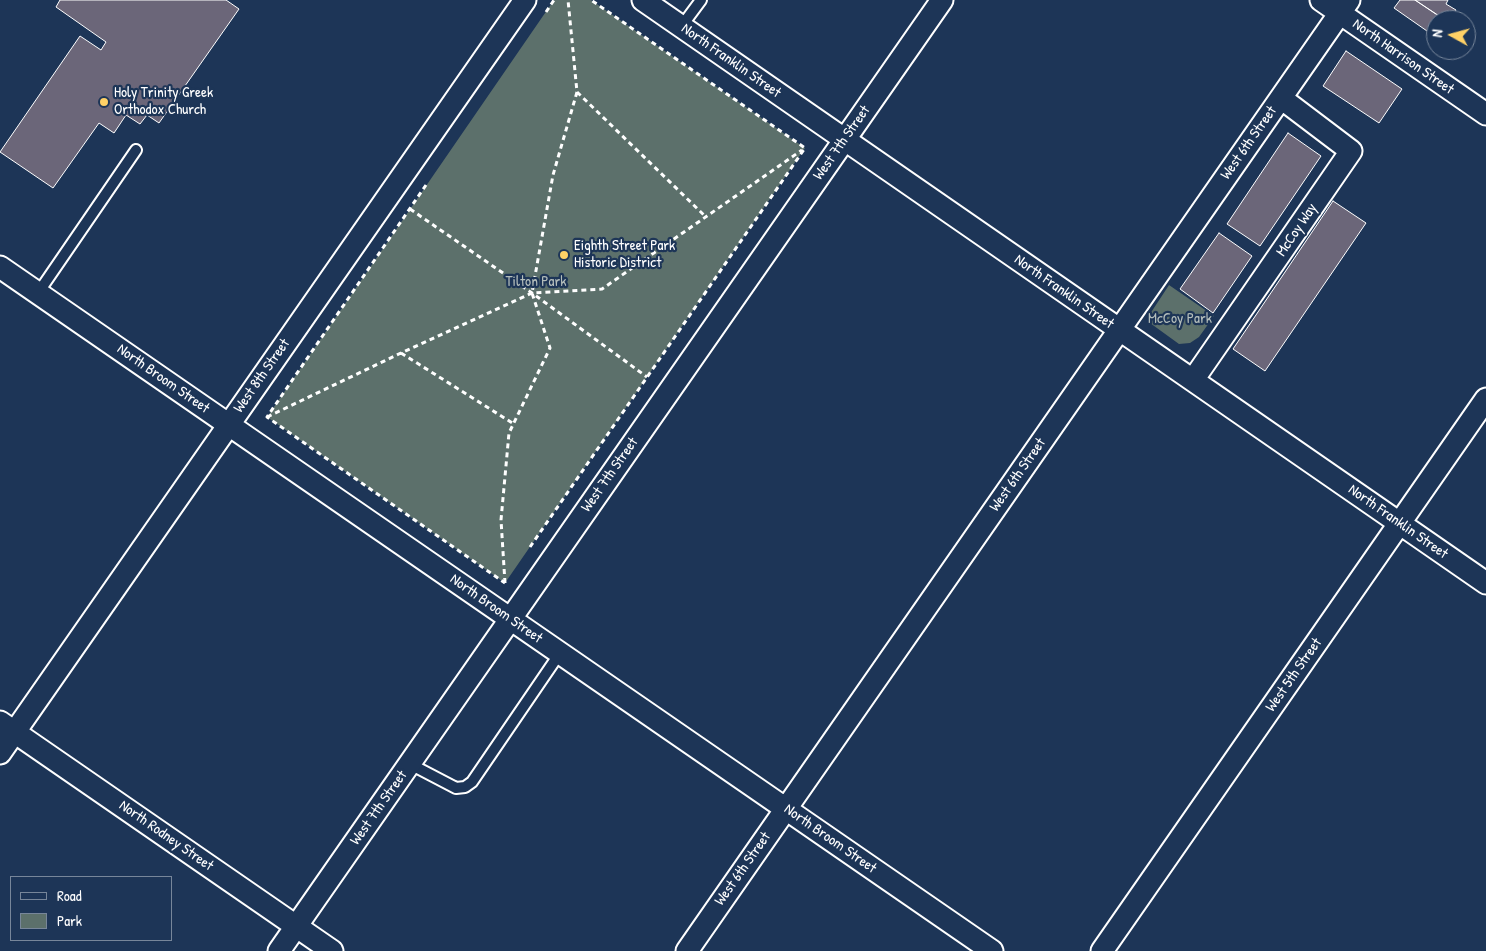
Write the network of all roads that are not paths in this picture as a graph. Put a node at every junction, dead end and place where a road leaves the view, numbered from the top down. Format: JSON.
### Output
{"nodes":[{"id":1,"x":525,"y":0,"type":"edge"},
{"id":2,"x":643,"y":0,"type":"edge"},
{"id":3,"x":700,"y":0,"type":"edge"},
{"id":4,"x":942,"y":0,"type":"edge"},
{"id":5,"x":1320,"y":0,"type":"edge"},
{"id":6,"x":1344,"y":7,"type":"edge"},
{"id":7,"x":681,"y":27,"type":"junction"},
{"id":8,"x":1281,"y":98,"type":"junction"},
{"id":9,"x":1486,"y":114,"type":"edge"},
{"id":10,"x":844,"y":140,"type":"junction"},
{"id":11,"x":136,"y":150,"type":"dead end"},
{"id":12,"x":0,"y":267,"type":"edge"},
{"id":13,"x":38,"y":293,"type":"junction"},
{"id":14,"x":1119,"y":330,"type":"junction"},
{"id":15,"x":1193,"y":380,"type":"junction"},
{"id":16,"x":1486,"y":399,"type":"edge"},
{"id":17,"x":229,"y":424,"type":"junction"},
{"id":18,"x":1400,"y":523,"type":"junction"},
{"id":19,"x":1486,"y":583,"type":"edge"},
{"id":20,"x":511,"y":619,"type":"junction"},
{"id":21,"x":560,"y":653,"type":"junction"},
{"id":22,"x":7,"y":727,"type":"edge"},
{"id":23,"x":0,"y":753,"type":"edge"},
{"id":24,"x":410,"y":764,"type":"junction"},
{"id":25,"x":786,"y":809,"type":"junction"},
{"id":26,"x":296,"y":926,"type":"junction"},
{"id":27,"x":279,"y":951,"type":"edge"},
{"id":28,"x":332,"y":951,"type":"edge"},
{"id":29,"x":686,"y":951,"type":"edge"},
{"id":30,"x":992,"y":951,"type":"edge"},
{"id":31,"x":1102,"y":951,"type":"edge"}],
"edges":[{"from":1,"to":17,"type":"street","name":"West 8th Street"},
{"from":2,"to":7,"type":"street","name":"North Franklin Street"},
{"from":3,"to":7,"type":"lane"},
{"from":4,"to":10,"type":"street","name":"West 7th Street"},
{"from":5,"to":6,"type":"street","name":"North Harrison Street"},
{"from":6,"to":8,"type":"street","name":"West 6th Street"},
{"from":6,"to":9,"type":"street","name":"North Harrison Street"},
{"from":7,"to":10,"type":"street","name":"North Franklin Street"},
{"from":8,"to":14,"type":"street","name":"West 6th Street"},
{"from":8,"to":15,"type":"street","name":"McCoy Way"},
{"from":10,"to":14,"type":"street","name":"North Franklin Street"},
{"from":10,"to":20,"type":"street","name":"West 7th Street"},
{"from":11,"to":13,"type":"lane"},
{"from":12,"to":13,"type":"street","name":"North Broom Street"},
{"from":13,"to":17,"type":"street","name":"North Broom Street"},
{"from":14,"to":15,"type":"street","name":"North Franklin Street"},
{"from":14,"to":25,"type":"street","name":"West 6th Street"},
{"from":15,"to":18,"type":"street","name":"North Franklin Street"},
{"from":16,"to":18,"type":"street","name":"West 5th Street"},
{"from":17,"to":20,"type":"street","name":"North Broom Street"},
{"from":17,"to":22,"type":"street","name":"West 8th Street"},
{"from":18,"to":19,"type":"street","name":"North Franklin Street"},
{"from":18,"to":31,"type":"street","name":"West 5th Street"},
{"from":20,"to":21,"type":"street","name":"North Broom Street"},
{"from":20,"to":24,"type":"street","name":"West 7th Street"},
{"from":21,"to":24,"type":"lane"},
{"from":21,"to":25,"type":"street","name":"North Broom Street"},
{"from":22,"to":23,"type":"street","name":"West 8th Street"},
{"from":22,"to":26,"type":"street","name":"North Rodney Street"},
{"from":24,"to":26,"type":"street","name":"West 7th Street"},
{"from":25,"to":29,"type":"street","name":"West 6th Street"},
{"from":25,"to":30,"type":"street","name":"North Broom Street"},
{"from":26,"to":27,"type":"street","name":"West 7th Street"},
{"from":26,"to":28,"type":"street","name":"North Rodney Street"}]}
